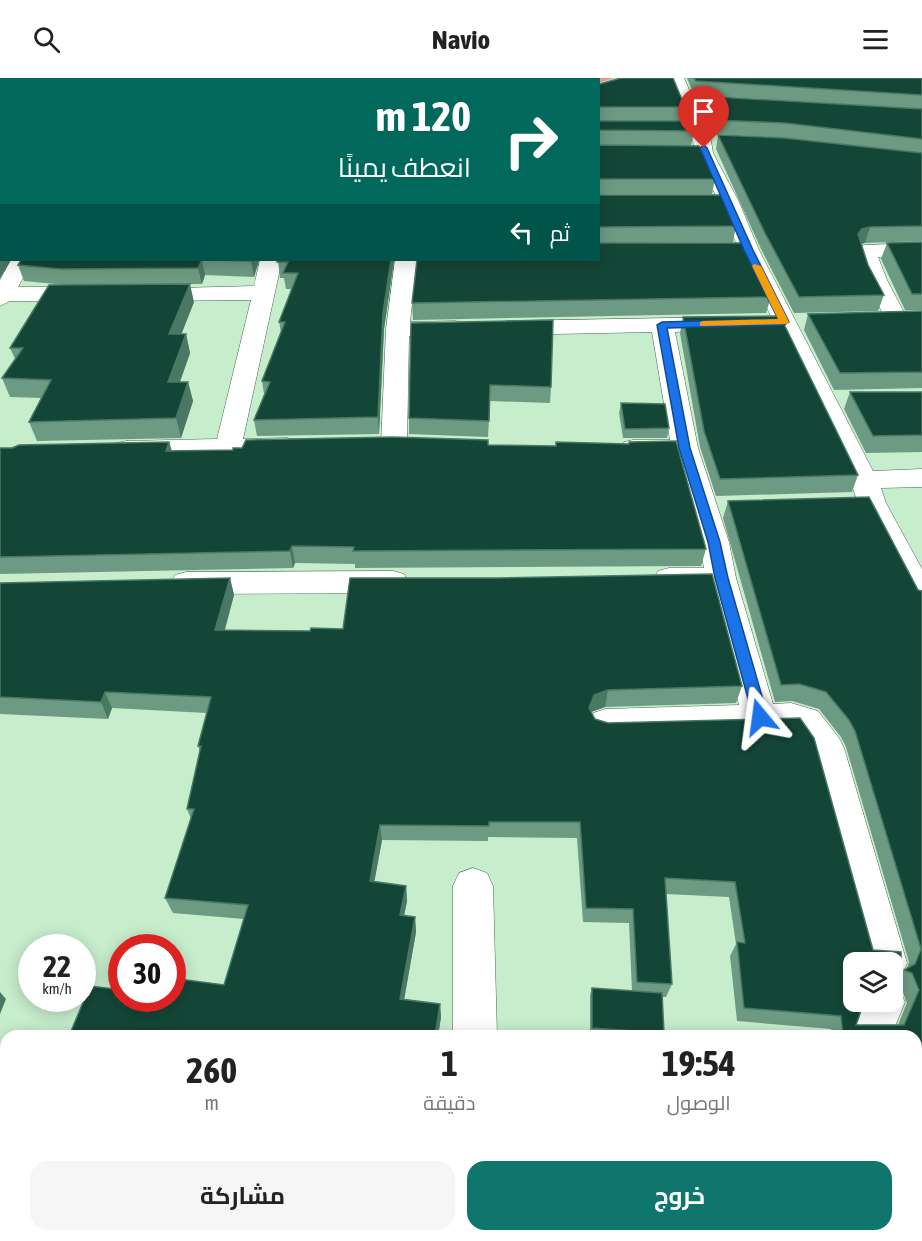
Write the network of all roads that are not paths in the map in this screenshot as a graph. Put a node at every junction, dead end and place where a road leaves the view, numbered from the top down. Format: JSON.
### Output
{"nodes":[{"id":1,"x":676,"y":78,"type":"edge"},
{"id":2,"x":685,"y":101,"type":"junction"},
{"id":3,"x":709,"y":102,"type":"edge"},
{"id":4,"x":674,"y":128,"type":"edge"},
{"id":5,"x":706,"y":141,"type":"junction"},
{"id":6,"x":681,"y":153,"type":"edge"},
{"id":7,"x":729,"y":201,"type":"junction"},
{"id":8,"x":705,"y":202,"type":"edge"},
{"id":9,"x":922,"y":249,"type":"edge"},
{"id":10,"x":726,"y":250,"type":"edge"},
{"id":11,"x":749,"y":250,"type":"junction"},
{"id":12,"x":21,"y":261,"type":"edge"},
{"id":13,"x":271,"y":261,"type":"edge"},
{"id":14,"x":406,"y":261,"type":"edge"},
{"id":15,"x":262,"y":293,"type":"junction"},
{"id":16,"x":110,"y":294,"type":"edge"},
{"id":17,"x":133,"y":294,"type":"edge"},
{"id":18,"x":1,"y":296,"type":"edge"},
{"id":19,"x":922,"y":319,"type":"edge"},
{"id":20,"x":775,"y":322,"type":"junction"},
{"id":21,"x":662,"y":325,"type":"junction"},
{"id":22,"x":398,"y":329,"type":"junction"},
{"id":23,"x":394,"y":445,"type":"edge"},
{"id":24,"x":314,"y":446,"type":"edge"},
{"id":25,"x":228,"y":447,"type":"junction"},
{"id":26,"x":603,"y":448,"type":"edge"},
{"id":27,"x":685,"y":448,"type":"junction"},
{"id":28,"x":100,"y":450,"type":"edge"},
{"id":29,"x":922,"y":478,"type":"edge"},
{"id":30,"x":862,"y":496,"type":"junction"},
{"id":31,"x":722,"y":578,"type":"junction"},
{"id":32,"x":638,"y":580,"type":"edge"},
{"id":33,"x":424,"y":582,"type":"edge"},
{"id":34,"x":919,"y":583,"type":"edge"},
{"id":35,"x":154,"y":584,"type":"edge"},
{"id":36,"x":760,"y":717,"type":"junction"},
{"id":37,"x":605,"y":723,"type":"edge"},
{"id":38,"x":473,"y":886,"type":"dead end"},
{"id":39,"x":885,"y":952,"type":"edge"},
{"id":40,"x":879,"y":1012,"type":"edge"},
{"id":41,"x":475,"y":1030,"type":"edge"},
{"id":42,"x":871,"y":1030,"type":"edge"}],
"edges":[{"from":1,"to":2,"type":"street"},
{"from":2,"to":3,"type":"street"},
{"from":2,"to":5,"type":"street"},
{"from":4,"to":5,"type":"street"},
{"from":5,"to":6,"type":"street"},
{"from":5,"to":7,"type":"street"},
{"from":7,"to":8,"type":"street"},
{"from":7,"to":11,"type":"street"},
{"from":9,"to":19,"type":"street"},
{"from":10,"to":11,"type":"street"},
{"from":11,"to":20,"type":"street"},
{"from":12,"to":18,"type":"street"},
{"from":13,"to":15,"type":"street"},
{"from":14,"to":22,"type":"street"},
{"from":15,"to":17,"type":"street"},
{"from":15,"to":25,"type":"street"},
{"from":16,"to":18,"type":"street"},
{"from":20,"to":21,"type":"street"},
{"from":20,"to":30,"type":"street"},
{"from":21,"to":22,"type":"street"},
{"from":21,"to":27,"type":"street"},
{"from":22,"to":23,"type":"street"},
{"from":24,"to":25,"type":"street"},
{"from":25,"to":28,"type":"street"},
{"from":26,"to":27,"type":"street"},
{"from":27,"to":31,"type":"street"},
{"from":29,"to":30,"type":"street"},
{"from":30,"to":34,"type":"street"},
{"from":31,"to":32,"type":"street"},
{"from":31,"to":36,"type":"street"},
{"from":33,"to":35,"type":"street"},
{"from":36,"to":37,"type":"street"},
{"from":36,"to":39,"type":"street"},
{"from":38,"to":41,"type":"street"},
{"from":40,"to":42,"type":"street"}]}
